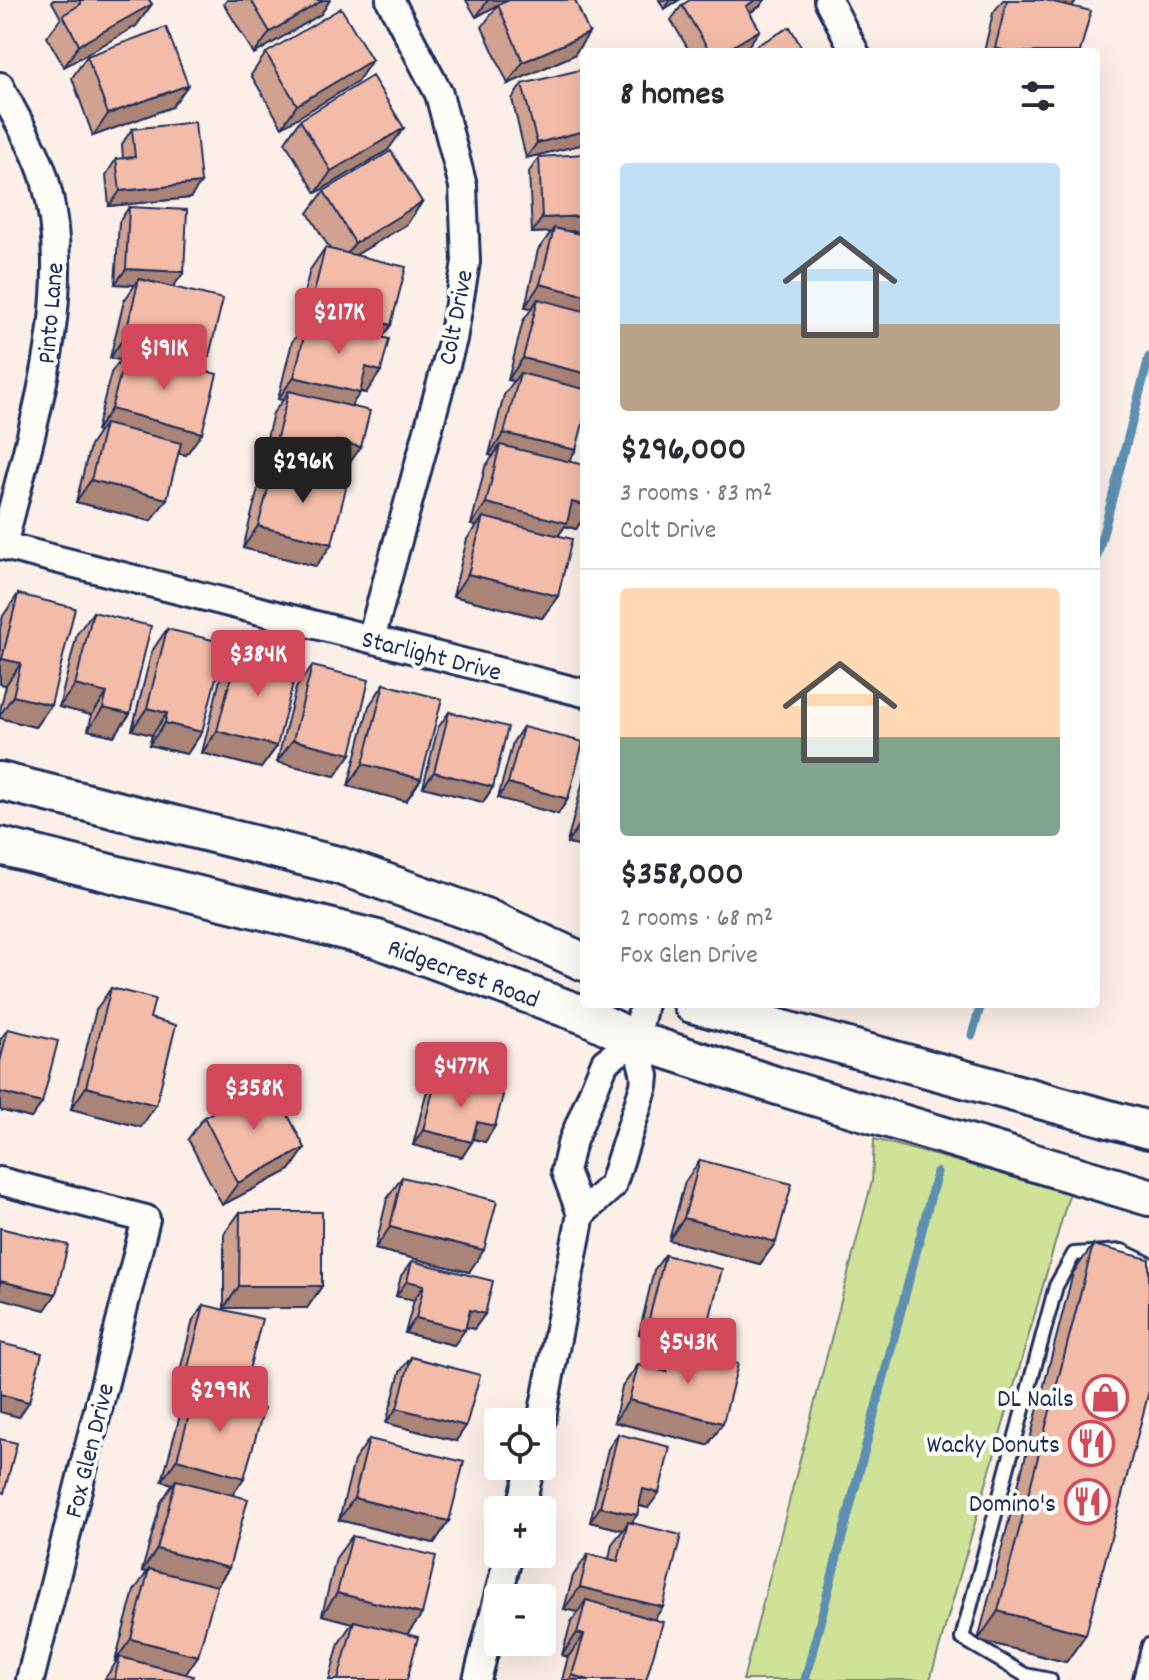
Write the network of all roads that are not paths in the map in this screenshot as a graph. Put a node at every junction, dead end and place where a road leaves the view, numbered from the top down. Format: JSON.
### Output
{"nodes":[{"id":1,"x":390,"y":0,"type":"edge"},
{"id":2,"x":832,"y":1,"type":"edge"},
{"id":3,"x":853,"y":48,"type":"edge"},
{"id":4,"x":0,"y":86,"type":"edge"},
{"id":5,"x":2,"y":545,"type":"edge"},
{"id":6,"x":371,"y":639,"type":"junction"},
{"id":7,"x":580,"y":692,"type":"edge"},
{"id":8,"x":0,"y":781,"type":"edge"},
{"id":9,"x":0,"y":846,"type":"edge"},
{"id":10,"x":580,"y":960,"type":"edge"},
{"id":11,"x":643,"y":1008,"type":"edge"},
{"id":12,"x":707,"y":1008,"type":"edge"},
{"id":13,"x":636,"y":1040,"type":"junction"},
{"id":14,"x":1149,"y":1130,"type":"edge"},
{"id":15,"x":0,"y":1181,"type":"edge"},
{"id":16,"x":1149,"y":1197,"type":"edge"},
{"id":17,"x":581,"y":1214,"type":"junction"},
{"id":18,"x":1149,"y":1264,"type":"edge"},
{"id":19,"x":544,"y":1408,"type":"edge"},
{"id":20,"x":505,"y":1568,"type":"edge"},
{"id":21,"x":1149,"y":1645,"type":"edge"},
{"id":22,"x":30,"y":1680,"type":"edge"},
{"id":23,"x":477,"y":1680,"type":"edge"},
{"id":24,"x":1050,"y":1680,"type":"edge"},
{"id":25,"x":1141,"y":1680,"type":"edge"}],
"edges":[{"from":1,"to":6,"type":"street","name":"Colt Drive"},
{"from":2,"to":3,"type":"street"},
{"from":4,"to":5,"type":"street","name":"Pinto Lane"},
{"from":5,"to":6,"type":"street","name":"Starlight Drive"},
{"from":6,"to":7,"type":"street","name":"Starlight Drive"},
{"from":8,"to":10,"type":"main road","name":"Ridgecrest Road"},
{"from":9,"to":13,"type":"main road","name":"Ridgecrest Road"},
{"from":11,"to":13,"type":"street"},
{"from":12,"to":14,"type":"main road"},
{"from":13,"to":16,"type":"main road","name":"Ridgecrest Road"},
{"from":13,"to":17,"type":"street"},
{"from":13,"to":17,"type":"street"},
{"from":15,"to":22,"type":"street","name":"Fox Glen Drive"},
{"from":17,"to":19,"type":"street"},
{"from":18,"to":24,"type":"lane"},
{"from":20,"to":23,"type":"street"},
{"from":21,"to":25,"type":"lane"}]}
